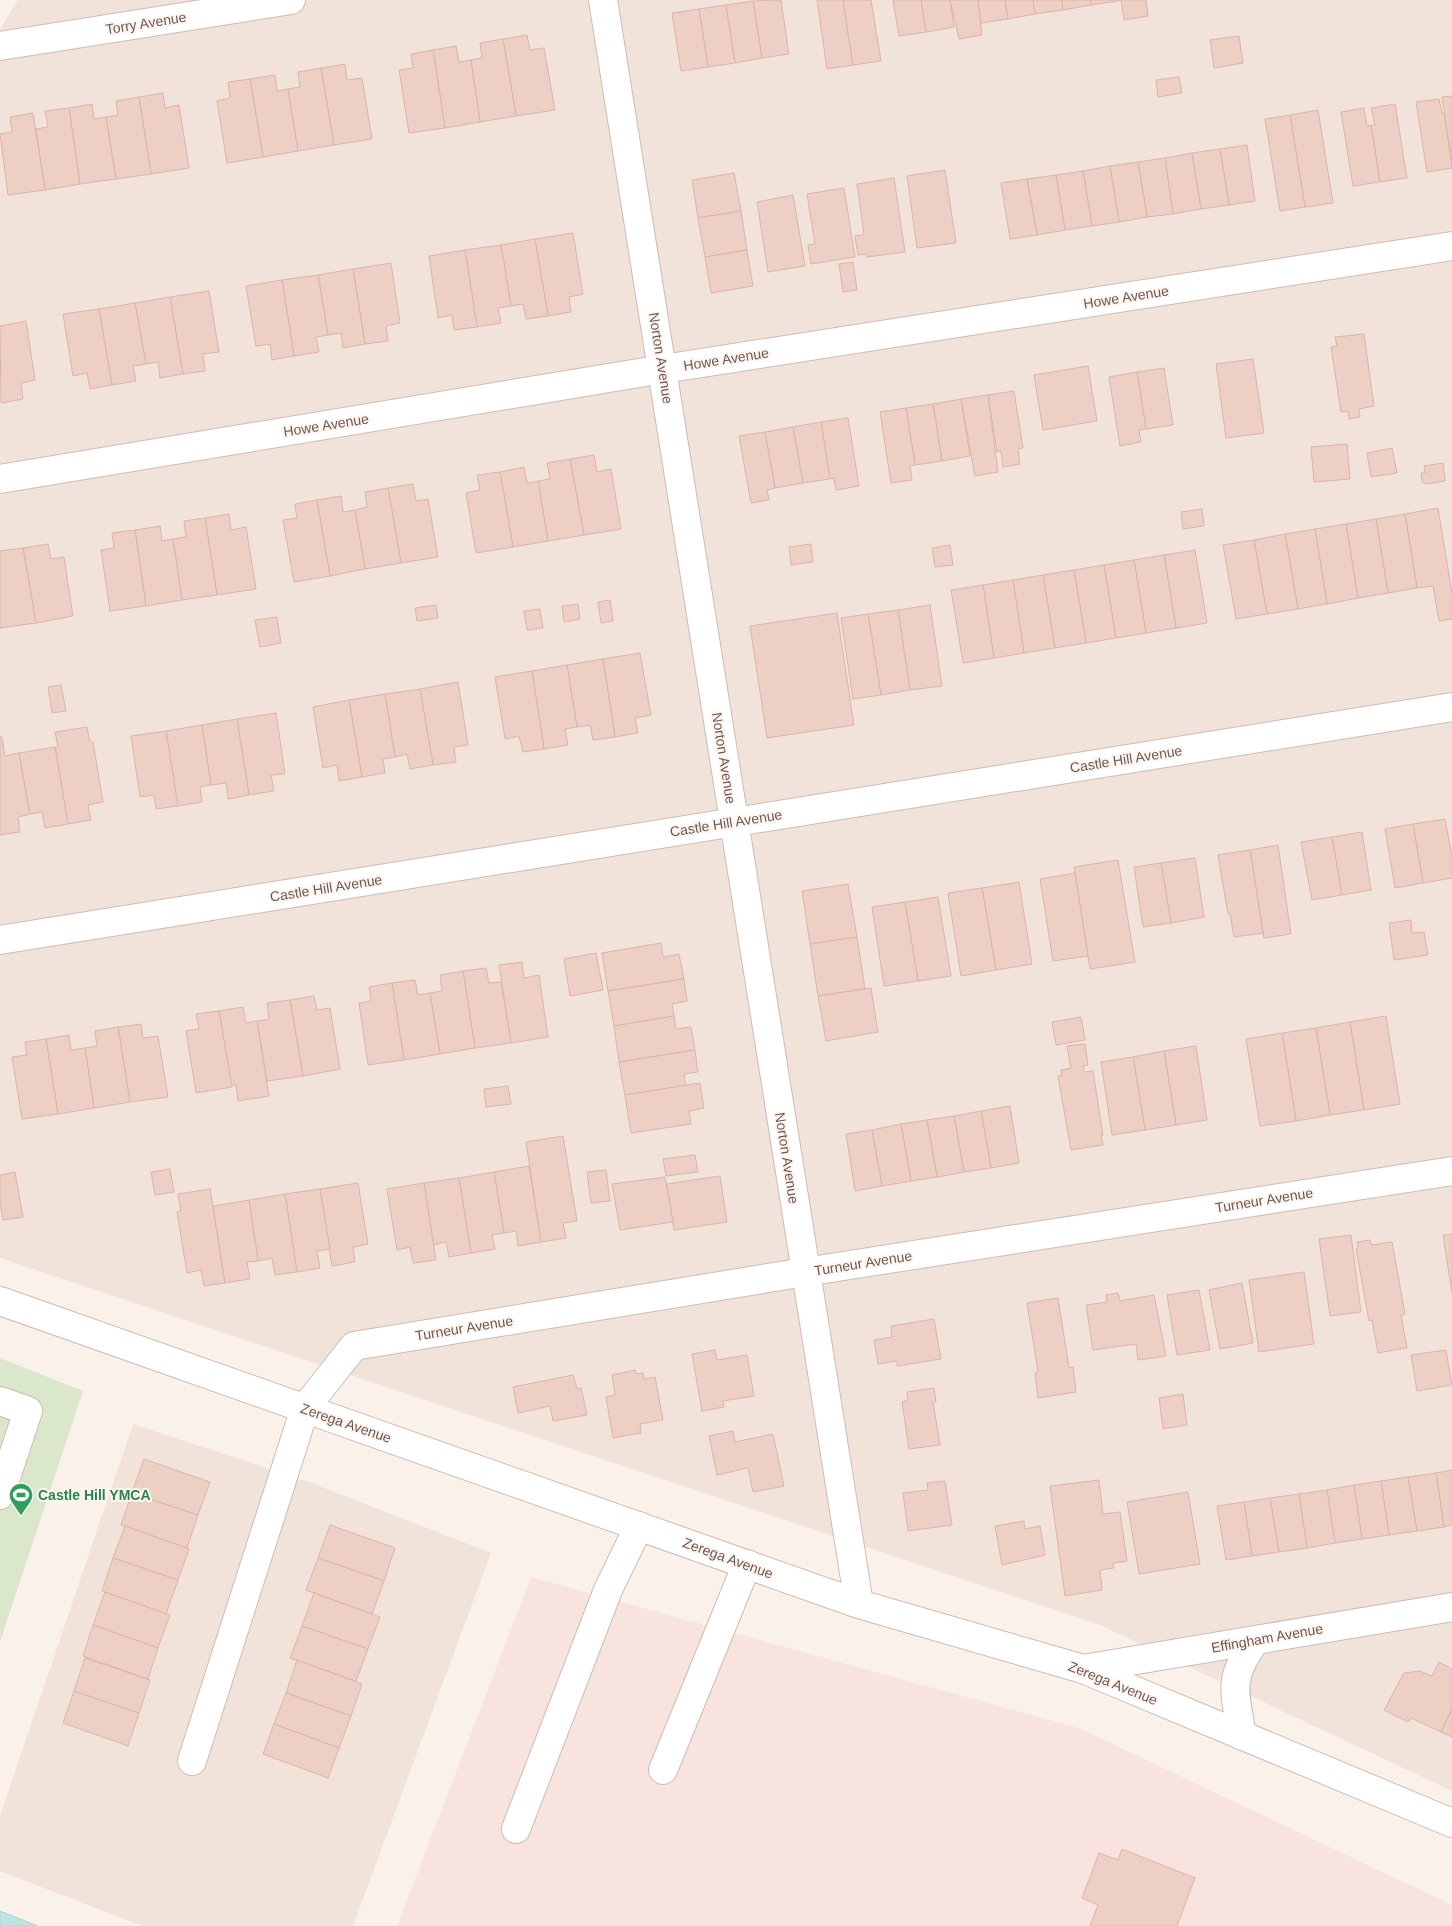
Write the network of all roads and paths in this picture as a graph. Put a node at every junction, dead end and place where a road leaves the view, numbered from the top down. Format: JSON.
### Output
{"nodes":[{"id":1,"x":291,"y":0,"type":"edge"},
{"id":2,"x":603,"y":0,"type":"edge"},
{"id":3,"x":0,"y":46,"type":"edge"},
{"id":4,"x":1452,"y":246,"type":"edge"},
{"id":5,"x":663,"y":369,"type":"junction"},
{"id":6,"x":0,"y":479,"type":"edge"},
{"id":7,"x":1452,"y":707,"type":"edge"},
{"id":8,"x":733,"y":822,"type":"junction"},
{"id":9,"x":0,"y":940,"type":"edge"},
{"id":10,"x":1452,"y":1171,"type":"edge"},
{"id":11,"x":805,"y":1272,"type":"junction"},
{"id":12,"x":0,"y":1301,"type":"edge"},
{"id":13,"x":0,"y":1401,"type":"edge"},
{"id":14,"x":305,"y":1408,"type":"junction"},
{"id":15,"x":0,"y":1495,"type":"edge"},
{"id":16,"x":639,"y":1526,"type":"junction"},
{"id":17,"x":747,"y":1564,"type":"junction"},
{"id":18,"x":859,"y":1604,"type":"junction"},
{"id":19,"x":1452,"y":1607,"type":"edge"},
{"id":20,"x":1256,"y":1640,"type":"junction"},
{"id":21,"x":1083,"y":1669,"type":"junction"},
{"id":22,"x":1242,"y":1736,"type":"junction"},
{"id":23,"x":192,"y":1761,"type":"dead end"},
{"id":24,"x":663,"y":1770,"type":"dead end"},
{"id":25,"x":1452,"y":1823,"type":"edge"},
{"id":26,"x":516,"y":1829,"type":"dead end"}],
"edges":[{"from":1,"to":3,"type":"street","name":"Torry Avenue"},
{"from":2,"to":5,"type":"street","name":"Norton Avenue"},
{"from":4,"to":5,"type":"street","name":"Howe Avenue"},
{"from":5,"to":6,"type":"street","name":"Howe Avenue"},
{"from":5,"to":8,"type":"street","name":"Norton Avenue"},
{"from":7,"to":8,"type":"street","name":"Castle Hill Avenue"},
{"from":8,"to":9,"type":"street","name":"Castle Hill Avenue"},
{"from":8,"to":11,"type":"street","name":"Norton Avenue"},
{"from":10,"to":11,"type":"street","name":"Turneur Avenue"},
{"from":11,"to":14,"type":"street","name":"Turneur Avenue"},
{"from":11,"to":18,"type":"street","name":"Norton Avenue"},
{"from":12,"to":14,"type":"street","name":"Zerega Avenue"},
{"from":13,"to":15,"type":"street"},
{"from":14,"to":16,"type":"street","name":"Zerega Avenue"},
{"from":14,"to":23,"type":"street"},
{"from":16,"to":17,"type":"street","name":"Zerega Avenue"},
{"from":16,"to":26,"type":"street"},
{"from":17,"to":18,"type":"street","name":"Zerega Avenue"},
{"from":17,"to":24,"type":"street"},
{"from":18,"to":21,"type":"street","name":"Zerega Avenue"},
{"from":19,"to":20,"type":"street","name":"Effingham Avenue"},
{"from":20,"to":21,"type":"street","name":"Effingham Avenue"},
{"from":20,"to":22,"type":"street"},
{"from":21,"to":22,"type":"street","name":"Zerega Avenue"},
{"from":22,"to":25,"type":"street","name":"Zerega Avenue"}]}
